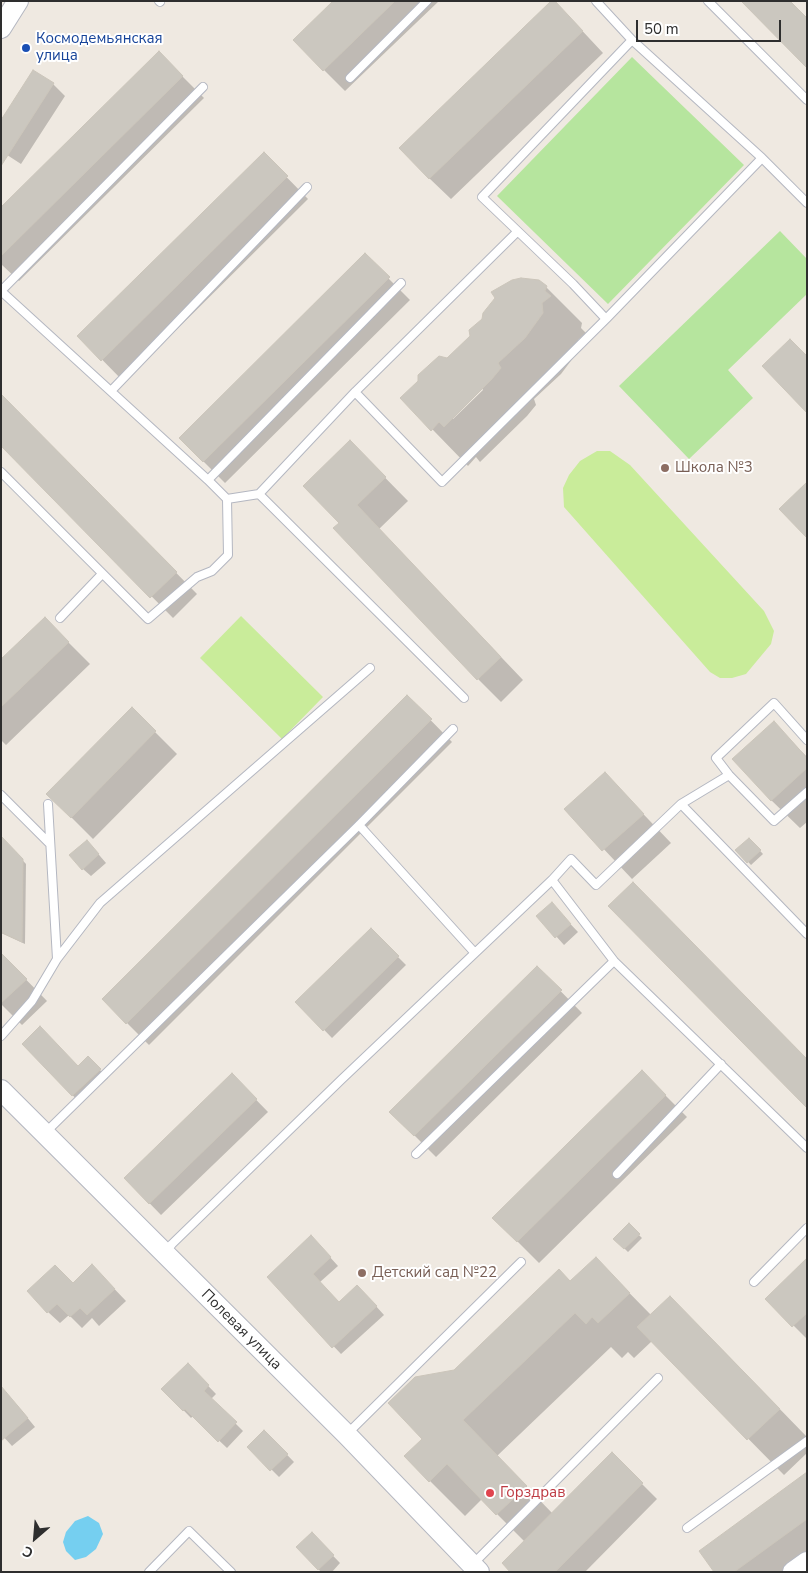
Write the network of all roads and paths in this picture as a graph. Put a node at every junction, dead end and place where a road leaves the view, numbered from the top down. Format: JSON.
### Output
{"nodes":[{"id":1,"x":18,"y":1,"type":"edge"},
{"id":2,"x":427,"y":1,"type":"edge"},
{"id":3,"x":596,"y":1,"type":"edge"},
{"id":4,"x":708,"y":1,"type":"edge"},
{"id":5,"x":1,"y":28,"type":"edge"},
{"id":6,"x":632,"y":40,"type":"junction"},
{"id":7,"x":350,"y":78,"type":"dead end"},
{"id":8,"x":203,"y":87,"type":"dead end"},
{"id":9,"x":807,"y":100,"type":"edge"},
{"id":10,"x":762,"y":158,"type":"junction"},
{"id":11,"x":307,"y":186,"type":"dead end"},
{"id":12,"x":807,"y":203,"type":"edge"},
{"id":13,"x":517,"y":232,"type":"junction"},
{"id":14,"x":401,"y":283,"type":"dead end"},
{"id":15,"x":1,"y":291,"type":"edge"},
{"id":16,"x":606,"y":319,"type":"junction"},
{"id":17,"x":111,"y":391,"type":"junction"},
{"id":18,"x":355,"y":392,"type":"junction"},
{"id":19,"x":1,"y":472,"type":"edge"},
{"id":20,"x":208,"y":480,"type":"junction"},
{"id":21,"x":259,"y":494,"type":"junction"},
{"id":22,"x":227,"y":500,"type":"junction"},
{"id":23,"x":102,"y":574,"type":"junction"},
{"id":24,"x":60,"y":618,"type":"dead end"},
{"id":25,"x":370,"y":668,"type":"dead end"},
{"id":26,"x":464,"y":698,"type":"dead end"},
{"id":27,"x":453,"y":729,"type":"dead end"},
{"id":28,"x":807,"y":740,"type":"edge"},
{"id":29,"x":729,"y":775,"type":"junction"},
{"id":30,"x":807,"y":792,"type":"edge"},
{"id":31,"x":1,"y":795,"type":"edge"},
{"id":32,"x":48,"y":804,"type":"dead end"},
{"id":33,"x":681,"y":804,"type":"junction"},
{"id":34,"x":359,"y":825,"type":"junction"},
{"id":35,"x":50,"y":844,"type":"junction"},
{"id":36,"x":552,"y":880,"type":"junction"},
{"id":37,"x":807,"y":934,"type":"edge"},
{"id":38,"x":474,"y":952,"type":"junction"},
{"id":39,"x":57,"y":959,"type":"junction"},
{"id":40,"x":614,"y":961,"type":"junction"},
{"id":41,"x":1,"y":1036,"type":"edge"},
{"id":42,"x":721,"y":1064,"type":"junction"},
{"id":43,"x":1,"y":1090,"type":"edge"},
{"id":44,"x":46,"y":1133,"type":"junction"},
{"id":45,"x":807,"y":1148,"type":"edge"},
{"id":46,"x":416,"y":1154,"type":"dead end"},
{"id":47,"x":617,"y":1174,"type":"dead end"},
{"id":48,"x":807,"y":1228,"type":"edge"},
{"id":49,"x":164,"y":1254,"type":"junction"},
{"id":50,"x":521,"y":1262,"type":"dead end"},
{"id":51,"x":754,"y":1282,"type":"dead end"},
{"id":52,"x":658,"y":1378,"type":"dead end"},
{"id":53,"x":347,"y":1435,"type":"junction"},
{"id":54,"x":807,"y":1440,"type":"edge"},
{"id":55,"x":687,"y":1528,"type":"dead end"},
{"id":56,"x":807,"y":1562,"type":"edge"},
{"id":57,"x":476,"y":1568,"type":"edge"},
{"id":58,"x":150,"y":1572,"type":"edge"},
{"id":59,"x":231,"y":1572,"type":"edge"},
{"id":60,"x":793,"y":1572,"type":"edge"}],
"edges":[{"from":1,"to":5,"type":"street"},
{"from":2,"to":7,"type":"lane"},
{"from":3,"to":6,"type":"lane"},
{"from":4,"to":9,"type":"lane"},
{"from":6,"to":10,"type":"lane"},
{"from":6,"to":13,"type":"lane"},
{"from":8,"to":15,"type":"lane"},
{"from":10,"to":12,"type":"lane"},
{"from":10,"to":16,"type":"lane"},
{"from":11,"to":17,"type":"lane"},
{"from":13,"to":16,"type":"lane"},
{"from":13,"to":18,"type":"lane"},
{"from":14,"to":20,"type":"lane"},
{"from":15,"to":17,"type":"lane"},
{"from":16,"to":18,"type":"lane"},
{"from":17,"to":20,"type":"lane"},
{"from":18,"to":21,"type":"lane"},
{"from":19,"to":23,"type":"lane"},
{"from":20,"to":22,"type":"lane"},
{"from":21,"to":22,"type":"lane"},
{"from":21,"to":26,"type":"lane"},
{"from":22,"to":23,"type":"lane"},
{"from":23,"to":24,"type":"lane"},
{"from":25,"to":39,"type":"lane"},
{"from":27,"to":34,"type":"lane"},
{"from":28,"to":29,"type":"lane"},
{"from":29,"to":30,"type":"lane"},
{"from":29,"to":33,"type":"lane"},
{"from":31,"to":35,"type":"lane"},
{"from":32,"to":35,"type":"lane"},
{"from":33,"to":36,"type":"lane"},
{"from":33,"to":37,"type":"lane"},
{"from":34,"to":38,"type":"lane"},
{"from":34,"to":44,"type":"lane"},
{"from":35,"to":39,"type":"lane"},
{"from":36,"to":38,"type":"lane"},
{"from":36,"to":40,"type":"lane"},
{"from":38,"to":49,"type":"lane"},
{"from":39,"to":41,"type":"lane"},
{"from":40,"to":42,"type":"lane"},
{"from":40,"to":46,"type":"lane"},
{"from":42,"to":45,"type":"lane"},
{"from":42,"to":47,"type":"lane"},
{"from":43,"to":44,"type":"street","name":"Полевая улица"},
{"from":44,"to":49,"type":"street","name":"Полевая улица"},
{"from":48,"to":51,"type":"lane"},
{"from":49,"to":53,"type":"street","name":"Полевая улица"},
{"from":50,"to":53,"type":"lane"},
{"from":52,"to":57,"type":"lane"},
{"from":53,"to":57,"type":"street","name":"Полевая улица"},
{"from":54,"to":55,"type":"lane"},
{"from":56,"to":60,"type":"street"},
{"from":58,"to":59,"type":"lane"}]}
